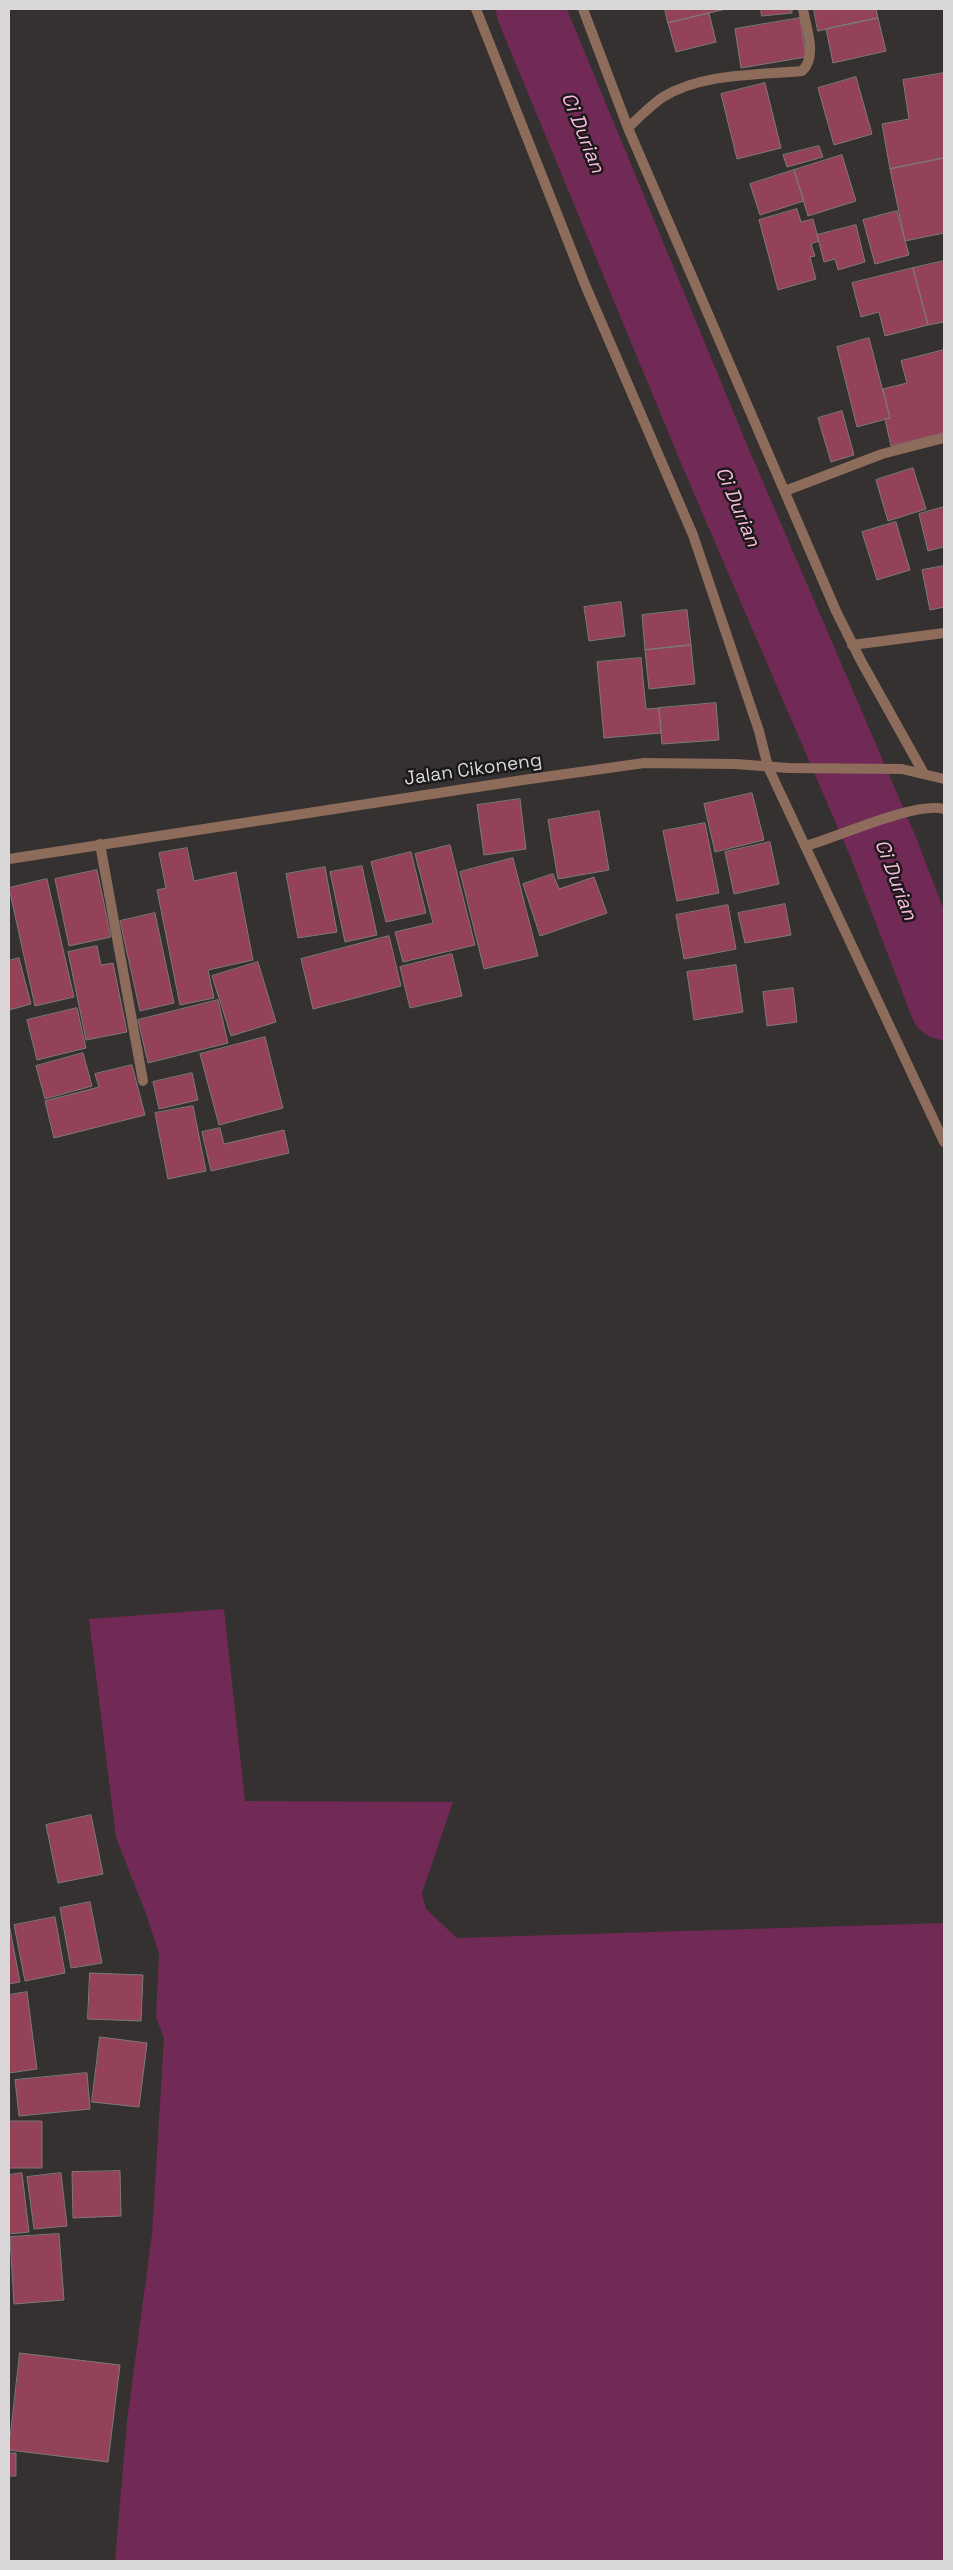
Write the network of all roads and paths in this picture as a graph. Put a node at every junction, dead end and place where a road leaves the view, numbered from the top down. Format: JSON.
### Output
{"nodes":[{"id":1,"x":476,"y":9,"type":"edge"},
{"id":2,"x":583,"y":9,"type":"edge"},
{"id":3,"x":803,"y":9,"type":"edge"},
{"id":4,"x":628,"y":128,"type":"junction"},
{"id":5,"x":944,"y":438,"type":"edge"},
{"id":6,"x":785,"y":490,"type":"junction"},
{"id":7,"x":944,"y":633,"type":"edge"},
{"id":8,"x":852,"y":645,"type":"junction"},
{"id":9,"x":768,"y":767,"type":"junction"},
{"id":10,"x":923,"y":772,"type":"junction"},
{"id":11,"x":944,"y":778,"type":"edge"},
{"id":12,"x":944,"y":809,"type":"edge"},
{"id":13,"x":100,"y":844,"type":"junction"},
{"id":14,"x":806,"y":846,"type":"junction"},
{"id":15,"x":9,"y":859,"type":"edge"},
{"id":16,"x":143,"y":1082,"type":"dead end"},
{"id":17,"x":944,"y":1142,"type":"edge"}],
"edges":[{"from":1,"to":9,"type":"street"},
{"from":2,"to":4,"type":"street"},
{"from":3,"to":4,"type":"street"},
{"from":4,"to":6,"type":"street"},
{"from":5,"to":6,"type":"street"},
{"from":6,"to":8,"type":"street"},
{"from":7,"to":8,"type":"street"},
{"from":8,"to":10,"type":"street"},
{"from":9,"to":10,"type":"street","name":"Jalan Cikoneng"},
{"from":9,"to":13,"type":"street","name":"Jalan Cikoneng"},
{"from":9,"to":14,"type":"street"},
{"from":10,"to":11,"type":"street","name":"Jalan Cikoneng"},
{"from":12,"to":14,"type":"street"},
{"from":13,"to":15,"type":"street","name":"Jalan Cikoneng"},
{"from":13,"to":16,"type":"street"},
{"from":14,"to":17,"type":"street"}]}
